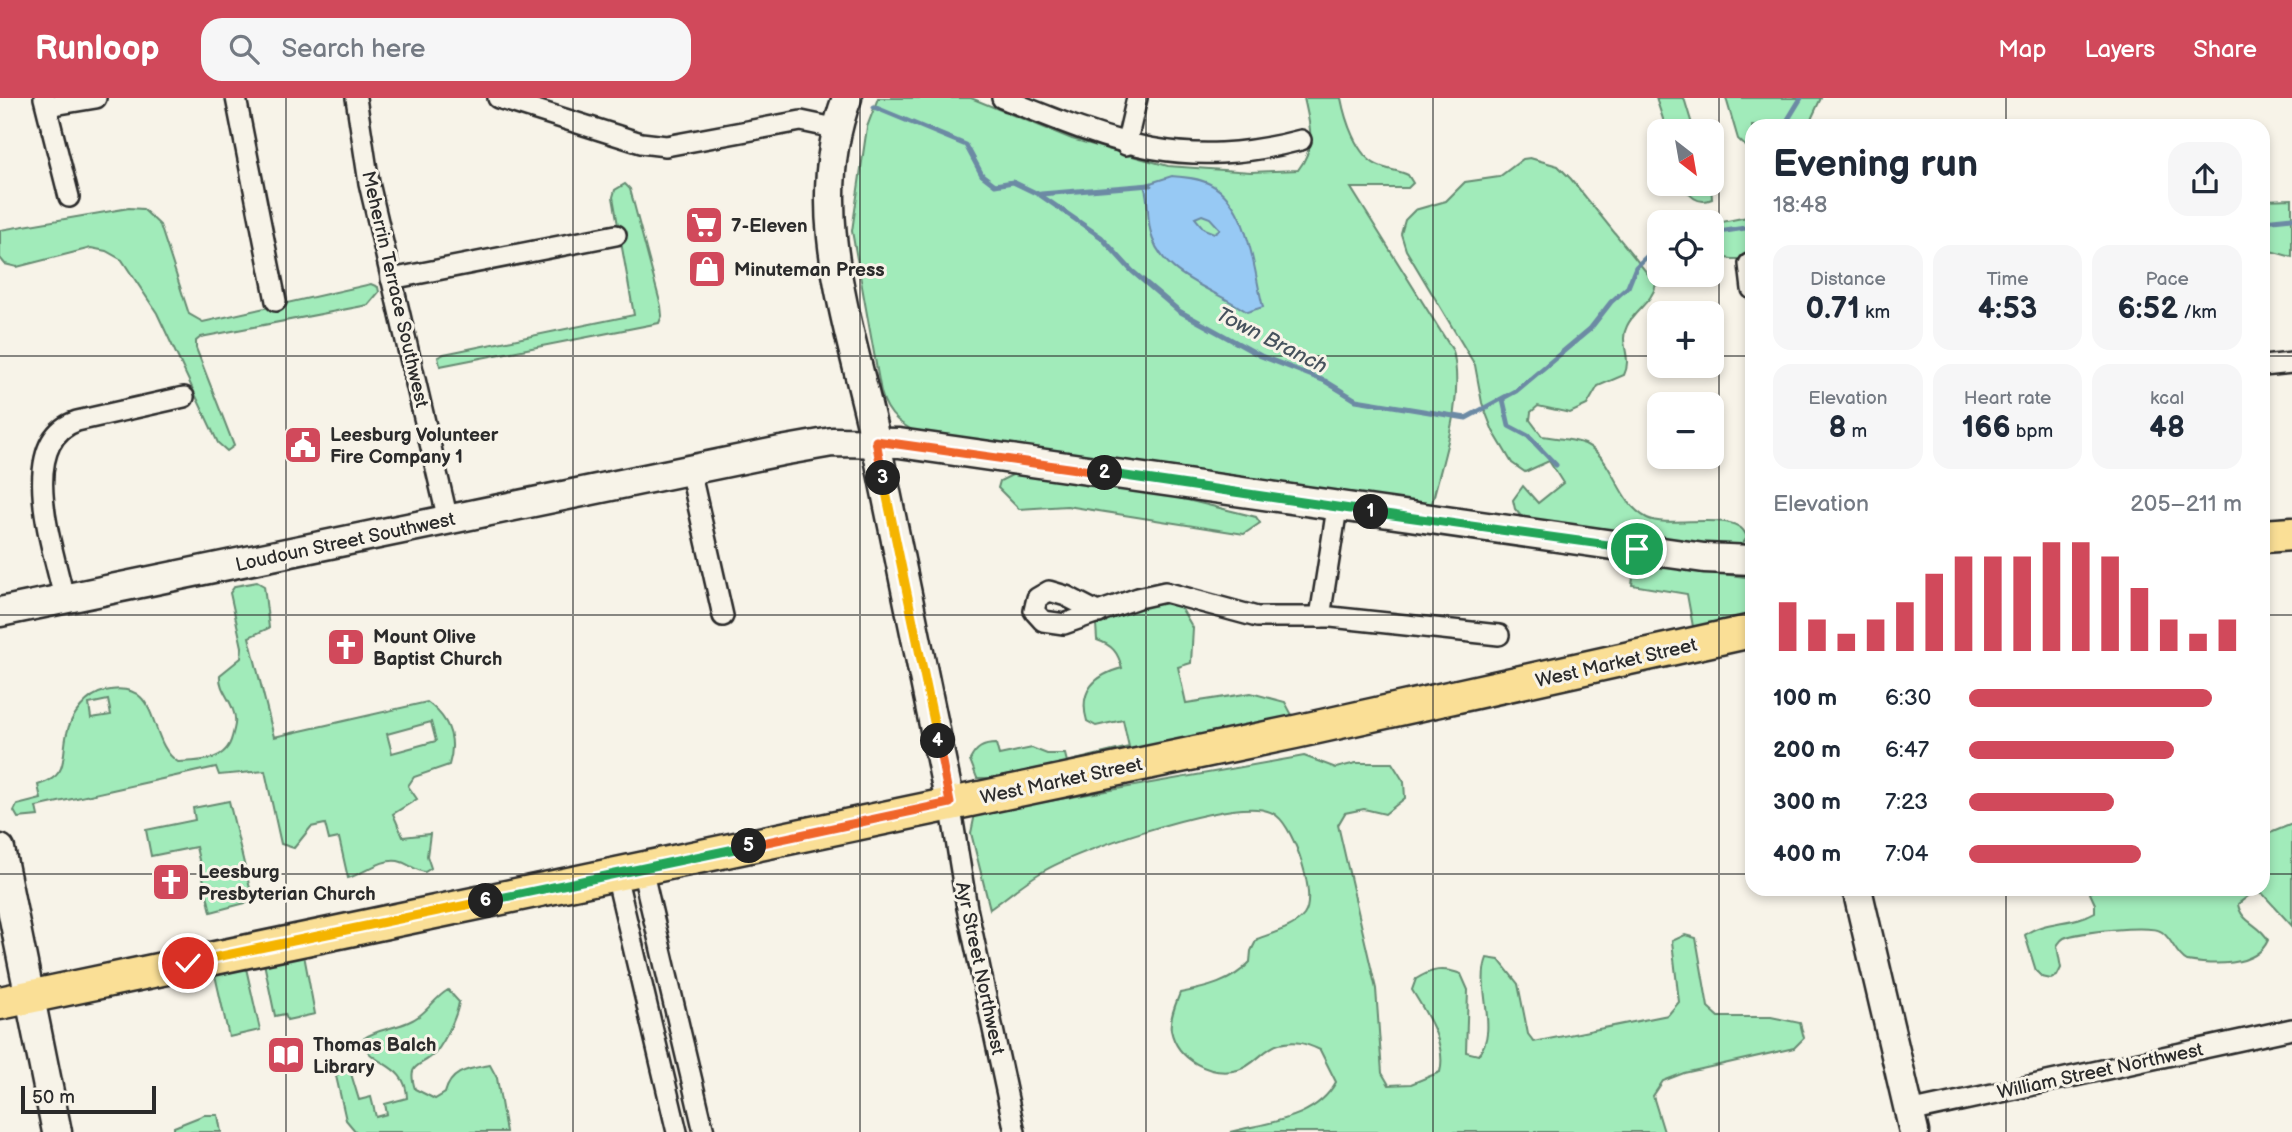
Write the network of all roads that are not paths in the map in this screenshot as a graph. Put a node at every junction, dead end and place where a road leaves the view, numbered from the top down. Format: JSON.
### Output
{"nodes":[{"id":1,"x":96,"y":98,"type":"edge"},
{"id":2,"x":236,"y":98,"type":"edge"},
{"id":3,"x":356,"y":98,"type":"edge"},
{"id":4,"x":498,"y":98,"type":"edge"},
{"id":5,"x":847,"y":98,"type":"edge"},
{"id":6,"x":1002,"y":98,"type":"edge"},
{"id":7,"x":1137,"y":98,"type":"edge"},
{"id":8,"x":46,"y":102,"type":"edge"},
{"id":9,"x":839,"y":129,"type":"junction"},
{"id":10,"x":1301,"y":140,"type":"dead end"},
{"id":11,"x":1126,"y":145,"type":"junction"},
{"id":12,"x":69,"y":197,"type":"dead end"},
{"id":13,"x":616,"y":235,"type":"dead end"},
{"id":14,"x":391,"y":279,"type":"junction"},
{"id":15,"x":276,"y":301,"type":"dead end"},
{"id":16,"x":2292,"y":363,"type":"edge"},
{"id":17,"x":2270,"y":365,"type":"edge"},
{"id":18,"x":184,"y":397,"type":"dead end"},
{"id":19,"x":876,"y":441,"type":"junction"},
{"id":20,"x":690,"y":470,"type":"junction"},
{"id":21,"x":1342,"y":508,"type":"junction"},
{"id":22,"x":448,"y":520,"type":"junction"},
{"id":23,"x":2292,"y":534,"type":"edge"},
{"id":24,"x":2270,"y":536,"type":"edge"},
{"id":25,"x":1745,"y":560,"type":"edge"},
{"id":26,"x":64,"y":598,"type":"junction"},
{"id":27,"x":0,"y":612,"type":"edge"},
{"id":28,"x":1099,"y":614,"type":"dead end"},
{"id":29,"x":723,"y":616,"type":"dead end"},
{"id":30,"x":1325,"y":617,"type":"junction"},
{"id":31,"x":1745,"y":633,"type":"edge"},
{"id":32,"x":1499,"y":635,"type":"dead end"},
{"id":33,"x":950,"y":803,"type":"junction"},
{"id":34,"x":0,"y":849,"type":"edge"},
{"id":35,"x":629,"y":872,"type":"junction"},
{"id":36,"x":1859,"y":896,"type":"edge"},
{"id":37,"x":15,"y":1000,"type":"edge"},
{"id":38,"x":2292,"y":1029,"type":"edge"},
{"id":39,"x":685,"y":1048,"type":"junction"},
{"id":40,"x":658,"y":1055,"type":"junction"},
{"id":41,"x":1912,"y":1122,"type":"edge"},
{"id":42,"x":57,"y":1132,"type":"edge"},
{"id":43,"x":677,"y":1132,"type":"edge"},
{"id":44,"x":704,"y":1132,"type":"edge"},
{"id":45,"x":1015,"y":1132,"type":"edge"}],
"edges":[{"from":1,"to":8,"type":"street"},
{"from":2,"to":15,"type":"street"},
{"from":3,"to":14,"type":"street","name":"Meherrin Terrace Southwest"},
{"from":4,"to":9,"type":"street"},
{"from":5,"to":9,"type":"main road"},
{"from":6,"to":11,"type":"street"},
{"from":7,"to":11,"type":"street"},
{"from":8,"to":12,"type":"street"},
{"from":9,"to":19,"type":"main road"},
{"from":10,"to":11,"type":"street"},
{"from":13,"to":14,"type":"street"},
{"from":14,"to":22,"type":"street","name":"Meherrin Terrace Southwest"},
{"from":16,"to":17,"type":"street"},
{"from":18,"to":26,"type":"street"},
{"from":19,"to":20,"type":"main road","name":"Loudoun Street Southwest"},
{"from":19,"to":21,"type":"main road","name":"Loudoun Street Southwest"},
{"from":19,"to":33,"type":"main road"},
{"from":20,"to":22,"type":"main road","name":"Loudoun Street Southwest"},
{"from":20,"to":29,"type":"street"},
{"from":21,"to":25,"type":"main road","name":"Loudoun Street Southwest"},
{"from":21,"to":30,"type":"street"},
{"from":22,"to":26,"type":"main road","name":"Loudoun Street Southwest"},
{"from":23,"to":24,"type":"main road"},
{"from":26,"to":27,"type":"main road","name":"Loudoun Street Southwest"},
{"from":28,"to":30,"type":"street"},
{"from":30,"to":32,"type":"street"},
{"from":31,"to":33,"type":"main road","name":"West Market Street"},
{"from":33,"to":35,"type":"main road","name":"West Market Street"},
{"from":33,"to":45,"type":"street","name":"Ayr Street Northwest"},
{"from":34,"to":37,"type":"main road"},
{"from":35,"to":37,"type":"main road","name":"West Market Street"},
{"from":35,"to":39,"type":"street"},
{"from":35,"to":40,"type":"street"},
{"from":36,"to":41,"type":"main road"},
{"from":37,"to":42,"type":"main road"},
{"from":38,"to":41,"type":"street","name":"William Street Northwest"},
{"from":39,"to":40,"type":"street"},
{"from":39,"to":44,"type":"street"},
{"from":40,"to":43,"type":"street"}]}
